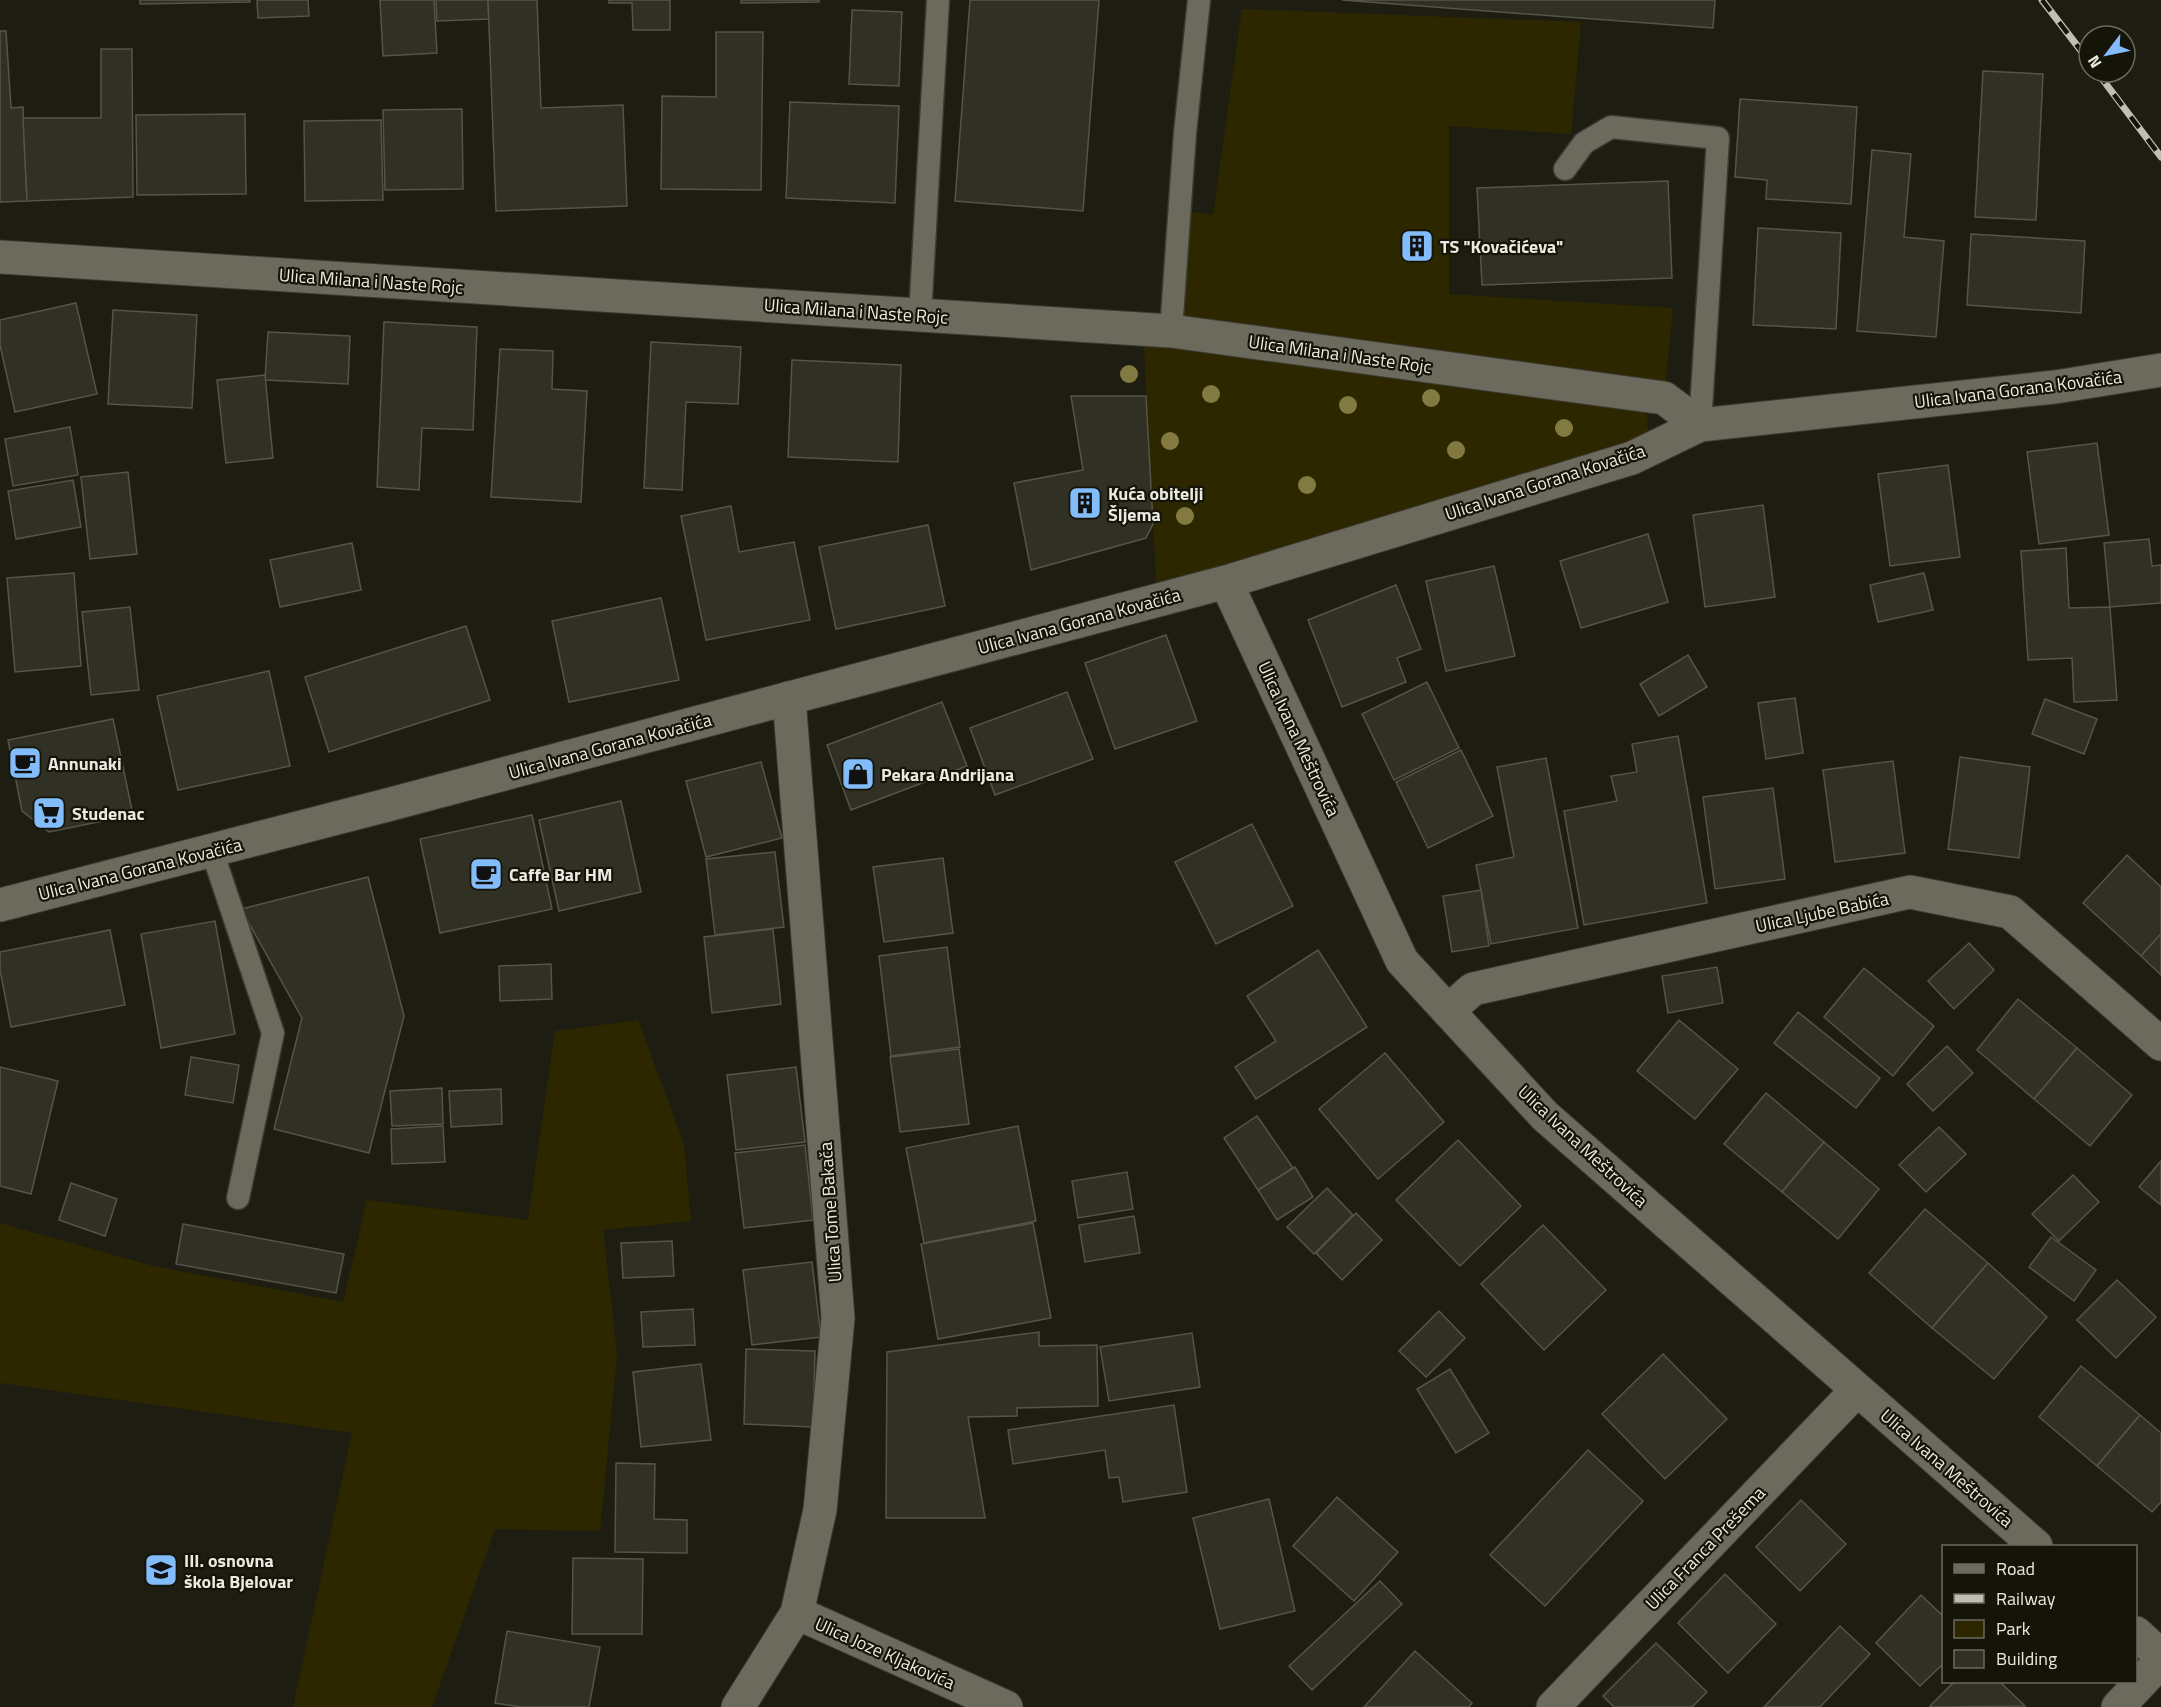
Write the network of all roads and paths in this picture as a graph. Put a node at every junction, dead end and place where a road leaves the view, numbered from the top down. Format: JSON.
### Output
{"nodes":[{"id":1,"x":938,"y":0,"type":"edge"},
{"id":2,"x":1199,"y":0,"type":"edge"},
{"id":3,"x":1565,"y":169,"type":"dead end"},
{"id":4,"x":0,"y":257,"type":"edge"},
{"id":5,"x":920,"y":315,"type":"junction"},
{"id":6,"x":1171,"y":331,"type":"junction"},
{"id":7,"x":2161,"y":370,"type":"edge"},
{"id":8,"x":1700,"y":425,"type":"junction"},
{"id":9,"x":1227,"y":582,"type":"junction"},
{"id":10,"x":789,"y":698,"type":"junction"},
{"id":11,"x":212,"y":851,"type":"junction"},
{"id":12,"x":0,"y":905,"type":"edge"},
{"id":13,"x":1448,"y":1011,"type":"junction"},
{"id":14,"x":2161,"y":1044,"type":"edge"},
{"id":15,"x":238,"y":1198,"type":"dead end"},
{"id":16,"x":1857,"y":1390,"type":"junction"},
{"id":17,"x":2035,"y":1545,"type":"edge"},
{"id":18,"x":797,"y":1613,"type":"junction"},
{"id":19,"x":2137,"y":1634,"type":"edge"},
{"id":20,"x":2161,"y":1656,"type":"edge"},
{"id":21,"x":2161,"y":1660,"type":"edge"},
{"id":22,"x":738,"y":1707,"type":"edge"},
{"id":23,"x":1006,"y":1707,"type":"edge"},
{"id":24,"x":1553,"y":1707,"type":"edge"},
{"id":25,"x":2118,"y":1707,"type":"edge"}],
"edges":[{"from":1,"to":5,"type":"lane"},
{"from":2,"to":6,"type":"lane"},
{"from":3,"to":8,"type":"lane"},
{"from":4,"to":5,"type":"street","name":"Ulica Milana i Naste Rojc"},
{"from":5,"to":6,"type":"street","name":"Ulica Milana i Naste Rojc"},
{"from":6,"to":8,"type":"street","name":"Ulica Milana i Naste Rojc"},
{"from":7,"to":8,"type":"street","name":"Ulica Ivana Gorana Kovačića"},
{"from":8,"to":9,"type":"street","name":"Ulica Ivana Gorana Kovačića"},
{"from":9,"to":10,"type":"street","name":"Ulica Ivana Gorana Kovačića"},
{"from":9,"to":13,"type":"street","name":"Ulica Ivana Meštrovića"},
{"from":10,"to":11,"type":"street","name":"Ulica Ivana Gorana Kovačića"},
{"from":10,"to":18,"type":"street","name":"Ulica Tome Bakača"},
{"from":11,"to":12,"type":"street","name":"Ulica Ivana Gorana Kovačića"},
{"from":11,"to":15,"type":"lane"},
{"from":13,"to":14,"type":"street","name":"Ulica Ljube Babića"},
{"from":13,"to":16,"type":"street","name":"Ulica Ivana Meštrovića"},
{"from":16,"to":17,"type":"street","name":"Ulica Ivana Meštrovića"},
{"from":16,"to":24,"type":"street","name":"Ulica Franca Prešema"},
{"from":18,"to":22,"type":"street","name":"Ulica Tome Bakača"},
{"from":18,"to":23,"type":"street","name":"Ulica Joze Kljakovića"},
{"from":19,"to":20,"type":"street"},
{"from":21,"to":25,"type":"street"}]}
